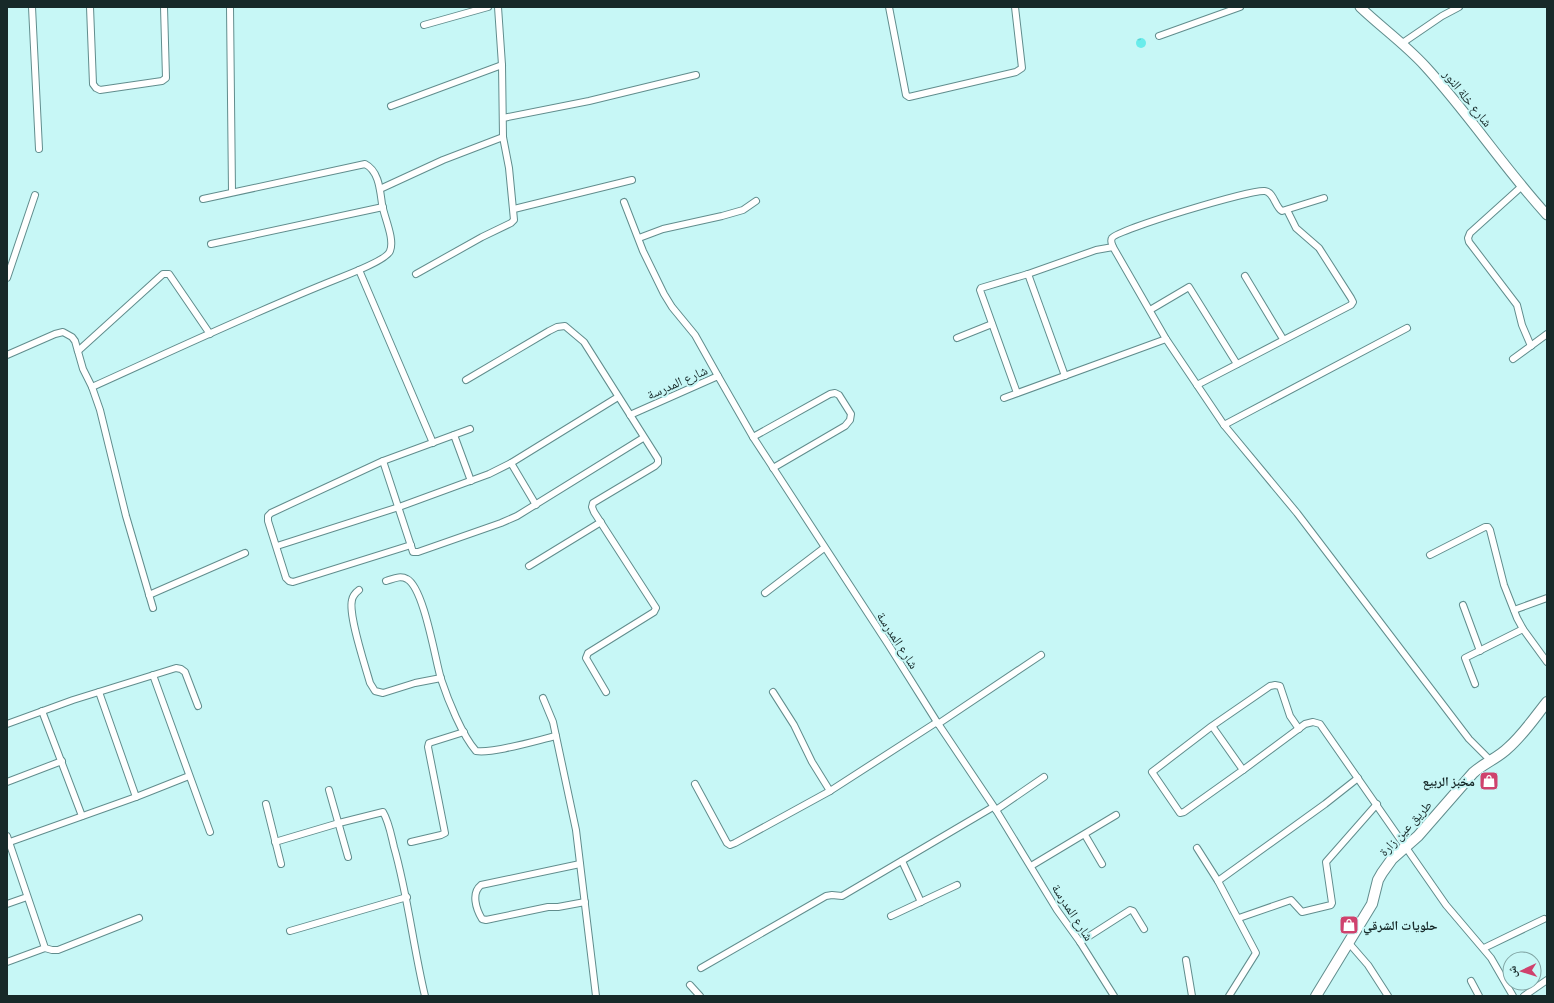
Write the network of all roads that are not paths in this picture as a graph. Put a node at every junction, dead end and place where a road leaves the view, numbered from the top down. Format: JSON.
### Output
{"nodes":[{"id":1,"x":32,"y":7,"type":"edge"},
{"id":2,"x":90,"y":7,"type":"edge"},
{"id":3,"x":164,"y":7,"type":"edge"},
{"id":4,"x":230,"y":7,"type":"edge"},
{"id":5,"x":488,"y":7,"type":"edge"},
{"id":6,"x":498,"y":7,"type":"edge"},
{"id":7,"x":889,"y":7,"type":"edge"},
{"id":8,"x":1015,"y":7,"type":"edge"},
{"id":9,"x":1240,"y":7,"type":"edge"},
{"id":10,"x":1360,"y":7,"type":"edge"},
{"id":11,"x":1459,"y":7,"type":"edge"},
{"id":12,"x":424,"y":25,"type":"dead end"},
{"id":13,"x":1159,"y":36,"type":"dead end"},
{"id":14,"x":1401,"y":44,"type":"junction"},
{"id":15,"x":502,"y":65,"type":"junction"},
{"id":16,"x":696,"y":75,"type":"dead end"},
{"id":17,"x":391,"y":106,"type":"dead end"},
{"id":18,"x":503,"y":118,"type":"junction"},
{"id":19,"x":503,"y":137,"type":"junction"},
{"id":20,"x":39,"y":149,"type":"dead end"},
{"id":21,"x":632,"y":180,"type":"dead end"},
{"id":22,"x":1521,"y":187,"type":"junction"},
{"id":23,"x":380,"y":189,"type":"junction"},
{"id":24,"x":232,"y":192,"type":"junction"},
{"id":25,"x":35,"y":195,"type":"dead end"},
{"id":26,"x":1324,"y":198,"type":"dead end"},
{"id":27,"x":202,"y":199,"type":"dead end"},
{"id":28,"x":756,"y":201,"type":"dead end"},
{"id":29,"x":624,"y":202,"type":"dead end"},
{"id":30,"x":383,"y":207,"type":"junction"},
{"id":31,"x":514,"y":209,"type":"junction"},
{"id":32,"x":1287,"y":210,"type":"junction"},
{"id":33,"x":1547,"y":215,"type":"edge"},
{"id":34,"x":639,"y":238,"type":"junction"},
{"id":35,"x":211,"y":244,"type":"dead end"},
{"id":36,"x":1113,"y":247,"type":"junction"},
{"id":37,"x":359,"y":270,"type":"junction"},
{"id":38,"x":416,"y":274,"type":"dead end"},
{"id":39,"x":1028,"y":274,"type":"junction"},
{"id":40,"x":1245,"y":276,"type":"dead end"},
{"id":41,"x":7,"y":278,"type":"edge"},
{"id":42,"x":1150,"y":310,"type":"junction"},
{"id":43,"x":992,"y":324,"type":"junction"},
{"id":44,"x":1407,"y":328,"type":"dead end"},
{"id":45,"x":210,"y":334,"type":"junction"},
{"id":46,"x":1547,"y":334,"type":"edge"},
{"id":47,"x":957,"y":338,"type":"dead end"},
{"id":48,"x":1166,"y":339,"type":"junction"},
{"id":49,"x":1283,"y":340,"type":"junction"},
{"id":50,"x":1531,"y":346,"type":"junction"},
{"id":51,"x":78,"y":351,"type":"junction"},
{"id":52,"x":7,"y":355,"type":"edge"},
{"id":53,"x":1513,"y":360,"type":"dead end"},
{"id":54,"x":1237,"y":364,"type":"junction"},
{"id":55,"x":718,"y":376,"type":"junction"},
{"id":56,"x":1064,"y":376,"type":"junction"},
{"id":57,"x":466,"y":380,"type":"dead end"},
{"id":58,"x":1197,"y":385,"type":"junction"},
{"id":59,"x":92,"y":387,"type":"junction"},
{"id":60,"x":1017,"y":393,"type":"junction"},
{"id":61,"x":618,"y":397,"type":"junction"},
{"id":62,"x":1004,"y":398,"type":"dead end"},
{"id":63,"x":630,"y":415,"type":"junction"},
{"id":64,"x":1224,"y":425,"type":"junction"},
{"id":65,"x":470,"y":429,"type":"dead end"},
{"id":66,"x":454,"y":435,"type":"junction"},
{"id":67,"x":752,"y":437,"type":"junction"},
{"id":68,"x":644,"y":438,"type":"junction"},
{"id":69,"x":433,"y":443,"type":"junction"},
{"id":70,"x":383,"y":461,"type":"junction"},
{"id":71,"x":511,"y":463,"type":"junction"},
{"id":72,"x":773,"y":468,"type":"junction"},
{"id":73,"x":471,"y":481,"type":"junction"},
{"id":74,"x":536,"y":505,"type":"junction"},
{"id":75,"x":399,"y":507,"type":"junction"},
{"id":76,"x":601,"y":522,"type":"junction"},
{"id":77,"x":411,"y":544,"type":"junction"},
{"id":78,"x":277,"y":546,"type":"junction"},
{"id":79,"x":824,"y":548,"type":"junction"},
{"id":80,"x":244,"y":553,"type":"dead end"},
{"id":81,"x":1430,"y":555,"type":"dead end"},
{"id":82,"x":529,"y":566,"type":"dead end"},
{"id":83,"x":386,"y":581,"type":"dead end"},
{"id":84,"x":359,"y":590,"type":"dead end"},
{"id":85,"x":764,"y":593,"type":"dead end"},
{"id":86,"x":149,"y":595,"type":"junction"},
{"id":87,"x":1547,"y":598,"type":"edge"},
{"id":88,"x":1463,"y":605,"type":"dead end"},
{"id":89,"x":153,"y":608,"type":"dead end"},
{"id":90,"x":1514,"y":610,"type":"junction"},
{"id":91,"x":1522,"y":629,"type":"junction"},
{"id":92,"x":1480,"y":651,"type":"junction"},
{"id":93,"x":1041,"y":655,"type":"dead end"},
{"id":94,"x":1547,"y":662,"type":"edge"},
{"id":95,"x":153,"y":675,"type":"junction"},
{"id":96,"x":441,"y":678,"type":"junction"},
{"id":97,"x":1476,"y":684,"type":"dead end"},
{"id":98,"x":99,"y":692,"type":"junction"},
{"id":99,"x":606,"y":692,"type":"dead end"},
{"id":100,"x":773,"y":692,"type":"dead end"},
{"id":101,"x":543,"y":698,"type":"dead end"},
{"id":102,"x":1547,"y":702,"type":"edge"},
{"id":103,"x":198,"y":706,"type":"dead end"},
{"id":104,"x":42,"y":711,"type":"junction"},
{"id":105,"x":938,"y":723,"type":"junction"},
{"id":106,"x":7,"y":724,"type":"edge"},
{"id":107,"x":1212,"y":726,"type":"junction"},
{"id":108,"x":1299,"y":729,"type":"junction"},
{"id":109,"x":464,"y":732,"type":"junction"},
{"id":110,"x":556,"y":736,"type":"junction"},
{"id":111,"x":1490,"y":760,"type":"junction"},
{"id":112,"x":62,"y":761,"type":"junction"},
{"id":113,"x":1243,"y":770,"type":"junction"},
{"id":114,"x":189,"y":776,"type":"junction"},
{"id":115,"x":1044,"y":777,"type":"dead end"},
{"id":116,"x":1358,"y":778,"type":"junction"},
{"id":117,"x":7,"y":782,"type":"edge"},
{"id":118,"x":695,"y":784,"type":"dead end"},
{"id":119,"x":329,"y":790,"type":"dead end"},
{"id":120,"x":830,"y":791,"type":"junction"},
{"id":121,"x":136,"y":797,"type":"junction"},
{"id":122,"x":266,"y":804,"type":"dead end"},
{"id":123,"x":1377,"y":804,"type":"junction"},
{"id":124,"x":994,"y":808,"type":"junction"},
{"id":125,"x":82,"y":816,"type":"junction"},
{"id":126,"x":1116,"y":816,"type":"dead end"},
{"id":127,"x":339,"y":822,"type":"junction"},
{"id":128,"x":210,"y":832,"type":"dead end"},
{"id":129,"x":1085,"y":835,"type":"junction"},
{"id":130,"x":8,"y":841,"type":"edge"},
{"id":131,"x":275,"y":842,"type":"junction"},
{"id":132,"x":411,"y":842,"type":"dead end"},
{"id":133,"x":1406,"y":847,"type":"junction"},
{"id":134,"x":1197,"y":848,"type":"dead end"},
{"id":135,"x":348,"y":857,"type":"dead end"},
{"id":136,"x":902,"y":861,"type":"junction"},
{"id":137,"x":281,"y":864,"type":"dead end"},
{"id":138,"x":580,"y":864,"type":"junction"},
{"id":139,"x":1102,"y":864,"type":"dead end"},
{"id":140,"x":1031,"y":866,"type":"junction"},
{"id":141,"x":1218,"y":881,"type":"junction"},
{"id":142,"x":957,"y":885,"type":"dead end"},
{"id":143,"x":27,"y":897,"type":"junction"},
{"id":144,"x":407,"y":898,"type":"junction"},
{"id":145,"x":585,"y":902,"type":"junction"},
{"id":146,"x":921,"y":902,"type":"junction"},
{"id":147,"x":7,"y":904,"type":"edge"},
{"id":148,"x":891,"y":916,"type":"dead end"},
{"id":149,"x":139,"y":918,"type":"dead end"},
{"id":150,"x":1239,"y":918,"type":"junction"},
{"id":151,"x":1544,"y":919,"type":"dead end"},
{"id":152,"x":1144,"y":929,"type":"dead end"},
{"id":153,"x":290,"y":931,"type":"dead end"},
{"id":154,"x":1080,"y":942,"type":"junction"},
{"id":155,"x":1348,"y":942,"type":"junction"},
{"id":156,"x":45,"y":948,"type":"junction"},
{"id":157,"x":1484,"y":948,"type":"junction"},
{"id":158,"x":1186,"y":960,"type":"dead end"},
{"id":159,"x":7,"y":962,"type":"edge"},
{"id":160,"x":701,"y":968,"type":"dead end"},
{"id":161,"x":1547,"y":980,"type":"edge"},
{"id":162,"x":1471,"y":981,"type":"dead end"},
{"id":163,"x":690,"y":984,"type":"dead end"},
{"id":164,"x":425,"y":996,"type":"edge"},
{"id":165,"x":596,"y":996,"type":"edge"},
{"id":166,"x":700,"y":996,"type":"edge"},
{"id":167,"x":1114,"y":996,"type":"edge"},
{"id":168,"x":1192,"y":996,"type":"edge"},
{"id":169,"x":1229,"y":996,"type":"edge"},
{"id":170,"x":1316,"y":996,"type":"edge"},
{"id":171,"x":1388,"y":996,"type":"edge"},
{"id":172,"x":1479,"y":996,"type":"edge"},
{"id":173,"x":1513,"y":996,"type":"edge"},
{"id":174,"x":1524,"y":996,"type":"edge"}],
"edges":[{"from":1,"to":20,"type":"street"},
{"from":2,"to":3,"type":"street"},
{"from":4,"to":24,"type":"street"},
{"from":5,"to":12,"type":"street"},
{"from":6,"to":15,"type":"street"},
{"from":7,"to":8,"type":"street"},
{"from":9,"to":13,"type":"street"},
{"from":10,"to":14,"type":"street","name":"شارع خلة النور"},
{"from":11,"to":14,"type":"street"},
{"from":14,"to":22,"type":"street","name":"شارع خلة النور"},
{"from":15,"to":17,"type":"street"},
{"from":15,"to":18,"type":"street"},
{"from":16,"to":18,"type":"street"},
{"from":18,"to":19,"type":"street"},
{"from":19,"to":23,"type":"street"},
{"from":19,"to":31,"type":"street"},
{"from":21,"to":31,"type":"street"},
{"from":22,"to":33,"type":"street","name":"شارع خلة النور"},
{"from":22,"to":50,"type":"street"},
{"from":23,"to":24,"type":"street"},
{"from":23,"to":30,"type":"street"},
{"from":24,"to":27,"type":"street"},
{"from":25,"to":41,"type":"street"},
{"from":26,"to":32,"type":"street"},
{"from":28,"to":34,"type":"street"},
{"from":29,"to":34,"type":"street"},
{"from":30,"to":35,"type":"street"},
{"from":30,"to":37,"type":"street"},
{"from":31,"to":38,"type":"street"},
{"from":32,"to":36,"type":"street"},
{"from":32,"to":49,"type":"street"},
{"from":34,"to":55,"type":"street"},
{"from":36,"to":39,"type":"street"},
{"from":36,"to":42,"type":"street"},
{"from":37,"to":45,"type":"street"},
{"from":37,"to":69,"type":"street"},
{"from":39,"to":43,"type":"street"},
{"from":39,"to":56,"type":"street"},
{"from":40,"to":49,"type":"street"},
{"from":42,"to":48,"type":"street"},
{"from":42,"to":54,"type":"street"},
{"from":43,"to":47,"type":"street"},
{"from":43,"to":60,"type":"street"},
{"from":44,"to":64,"type":"street"},
{"from":45,"to":51,"type":"street"},
{"from":45,"to":59,"type":"street"},
{"from":46,"to":50,"type":"street"},
{"from":48,"to":56,"type":"street"},
{"from":48,"to":58,"type":"street"},
{"from":49,"to":54,"type":"street"},
{"from":50,"to":53,"type":"street"},
{"from":51,"to":52,"type":"street"},
{"from":51,"to":59,"type":"street"},
{"from":54,"to":58,"type":"street"},
{"from":55,"to":63,"type":"street","name":"شارع المدرسة"},
{"from":55,"to":67,"type":"street","name":"شارع المدرسة"},
{"from":56,"to":60,"type":"street"},
{"from":57,"to":61,"type":"street"},
{"from":58,"to":64,"type":"street"},
{"from":59,"to":86,"type":"street"},
{"from":60,"to":62,"type":"street"},
{"from":61,"to":63,"type":"street"},
{"from":61,"to":71,"type":"street"},
{"from":63,"to":68,"type":"street"},
{"from":64,"to":111,"type":"street"},
{"from":65,"to":66,"type":"street"},
{"from":66,"to":69,"type":"street"},
{"from":66,"to":73,"type":"street"},
{"from":67,"to":72,"type":"street","name":"شارع المدرسة"},
{"from":67,"to":72,"type":"street"},
{"from":68,"to":74,"type":"street"},
{"from":68,"to":76,"type":"street"},
{"from":69,"to":70,"type":"street"},
{"from":70,"to":75,"type":"street"},
{"from":70,"to":78,"type":"street"},
{"from":71,"to":73,"type":"street"},
{"from":71,"to":74,"type":"street"},
{"from":72,"to":79,"type":"street","name":"شارع المدرسة"},
{"from":73,"to":75,"type":"street"},
{"from":74,"to":77,"type":"street"},
{"from":75,"to":77,"type":"street"},
{"from":75,"to":78,"type":"street"},
{"from":76,"to":82,"type":"street"},
{"from":76,"to":99,"type":"street"},
{"from":77,"to":78,"type":"street"},
{"from":79,"to":85,"type":"street"},
{"from":79,"to":105,"type":"street","name":"شارع المدرسة"},
{"from":80,"to":86,"type":"street"},
{"from":81,"to":90,"type":"street"},
{"from":83,"to":96,"type":"street"},
{"from":84,"to":96,"type":"street"},
{"from":86,"to":89,"type":"street"},
{"from":87,"to":90,"type":"street"},
{"from":88,"to":92,"type":"street"},
{"from":90,"to":91,"type":"street"},
{"from":91,"to":92,"type":"street"},
{"from":91,"to":94,"type":"street"},
{"from":92,"to":97,"type":"street"},
{"from":93,"to":105,"type":"street"},
{"from":95,"to":98,"type":"street"},
{"from":95,"to":103,"type":"street"},
{"from":95,"to":114,"type":"street"},
{"from":96,"to":109,"type":"street"},
{"from":98,"to":104,"type":"street"},
{"from":98,"to":121,"type":"street"},
{"from":100,"to":120,"type":"street"},
{"from":101,"to":110,"type":"street"},
{"from":102,"to":111,"type":"main road","name":"طريق عين زارة"},
{"from":104,"to":106,"type":"street"},
{"from":104,"to":112,"type":"street"},
{"from":105,"to":120,"type":"street"},
{"from":105,"to":124,"type":"street","name":"شارع المدرسة"},
{"from":107,"to":108,"type":"street"},
{"from":107,"to":113,"type":"street"},
{"from":107,"to":113,"type":"street"},
{"from":108,"to":113,"type":"street"},
{"from":108,"to":116,"type":"street"},
{"from":109,"to":110,"type":"street"},
{"from":109,"to":132,"type":"street"},
{"from":110,"to":138,"type":"street"},
{"from":111,"to":133,"type":"main road","name":"طريق عين زارة"},
{"from":112,"to":117,"type":"street"},
{"from":112,"to":125,"type":"street"},
{"from":114,"to":121,"type":"street"},
{"from":114,"to":128,"type":"street"},
{"from":115,"to":124,"type":"street"},
{"from":116,"to":123,"type":"street"},
{"from":116,"to":141,"type":"street"},
{"from":118,"to":120,"type":"street"},
{"from":119,"to":127,"type":"street"},
{"from":121,"to":125,"type":"street"},
{"from":122,"to":131,"type":"street"},
{"from":123,"to":133,"type":"street"},
{"from":123,"to":150,"type":"street"},
{"from":124,"to":136,"type":"street"},
{"from":124,"to":140,"type":"street","name":"شارع المدرسة"},
{"from":125,"to":130,"type":"street"},
{"from":126,"to":129,"type":"street"},
{"from":127,"to":131,"type":"street"},
{"from":127,"to":135,"type":"street"},
{"from":127,"to":144,"type":"street"},
{"from":129,"to":139,"type":"street"},
{"from":129,"to":140,"type":"street"},
{"from":130,"to":143,"type":"street"},
{"from":131,"to":137,"type":"street"},
{"from":133,"to":155,"type":"main road","name":"طريق عين زارة"},
{"from":133,"to":157,"type":"street"},
{"from":134,"to":141,"type":"street"},
{"from":136,"to":146,"type":"street"},
{"from":136,"to":160,"type":"street"},
{"from":138,"to":145,"type":"street"},
{"from":138,"to":145,"type":"street"},
{"from":140,"to":154,"type":"street","name":"شارع المدرسة"},
{"from":141,"to":150,"type":"street"},
{"from":142,"to":146,"type":"street"},
{"from":143,"to":147,"type":"street"},
{"from":143,"to":156,"type":"street"},
{"from":144,"to":153,"type":"street"},
{"from":144,"to":164,"type":"street"},
{"from":145,"to":165,"type":"street"},
{"from":146,"to":148,"type":"street"},
{"from":149,"to":156,"type":"street"},
{"from":150,"to":169,"type":"street"},
{"from":151,"to":157,"type":"street"},
{"from":152,"to":154,"type":"street"},
{"from":154,"to":167,"type":"street","name":"شارع المدرسة"},
{"from":155,"to":170,"type":"main road","name":"طريق عين زارة"},
{"from":155,"to":171,"type":"street"},
{"from":156,"to":159,"type":"street"},
{"from":157,"to":173,"type":"street"},
{"from":158,"to":168,"type":"street"},
{"from":161,"to":174,"type":"street"},
{"from":162,"to":172,"type":"street"},
{"from":163,"to":166,"type":"street"}]}
